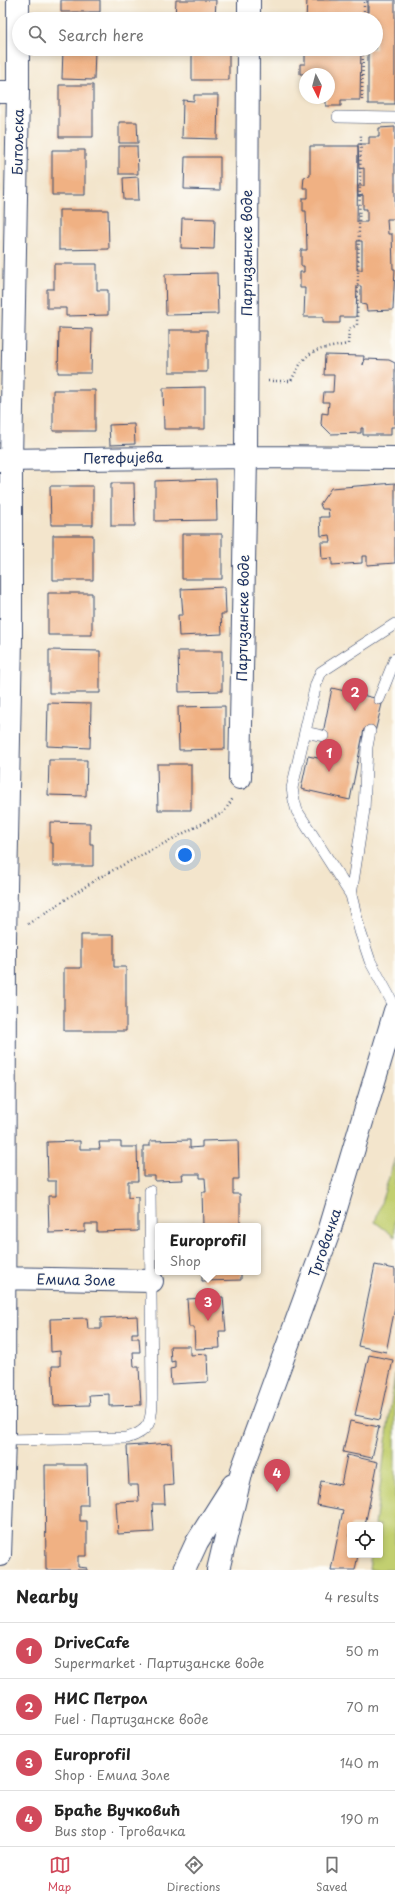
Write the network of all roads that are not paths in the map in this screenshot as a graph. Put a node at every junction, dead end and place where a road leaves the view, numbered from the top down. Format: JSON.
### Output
{"nodes":[{"id":1,"x":18,"y":0,"type":"edge"},
{"id":2,"x":249,"y":0,"type":"edge"},
{"id":3,"x":17,"y":12,"type":"edge"},
{"id":4,"x":248,"y":12,"type":"edge"},
{"id":5,"x":13,"y":56,"type":"edge"},
{"id":6,"x":248,"y":56,"type":"edge"},
{"id":7,"x":9,"y":92,"type":"edge"},
{"id":8,"x":338,"y":117,"type":"dead end"},
{"id":9,"x":395,"y":118,"type":"edge"},
{"id":10,"x":246,"y":457,"type":"junction"},
{"id":11,"x":395,"y":458,"type":"edge"},
{"id":12,"x":5,"y":460,"type":"edge"},
{"id":13,"x":395,"y":624,"type":"edge"},
{"id":14,"x":395,"y":659,"type":"edge"},
{"id":15,"x":379,"y":699,"type":"dead end"},
{"id":16,"x":370,"y":731,"type":"dead end"},
{"id":17,"x":305,"y":732,"type":"junction"},
{"id":18,"x":323,"y":736,"type":"dead end"},
{"id":19,"x":240,"y":778,"type":"road end"},
{"id":20,"x":351,"y":895,"type":"junction"},
{"id":21,"x":395,"y":1007,"type":"edge"},
{"id":22,"x":395,"y":1011,"type":"edge"},
{"id":23,"x":150,"y":1191,"type":"dead end"},
{"id":24,"x":3,"y":1278,"type":"edge"},
{"id":25,"x":152,"y":1281,"type":"junction"},
{"id":26,"x":4,"y":1440,"type":"junction"},
{"id":27,"x":242,"y":1470,"type":"junction"},
{"id":28,"x":0,"y":1555,"type":"edge"},
{"id":29,"x":184,"y":1570,"type":"edge"},
{"id":30,"x":218,"y":1570,"type":"edge"}],
"edges":[{"from":1,"to":3,"type":"street","name":"Битољска"},
{"from":2,"to":4,"type":"street"},
{"from":5,"to":7,"type":"street","name":"Битољска"},
{"from":6,"to":10,"type":"street","name":"Партизанске воде"},
{"from":7,"to":12,"type":"street","name":"Битољска"},
{"from":8,"to":9,"type":"lane"},
{"from":10,"to":11,"type":"street"},
{"from":10,"to":12,"type":"street","name":"Петефијева"},
{"from":10,"to":19,"type":"street","name":"Партизанске воде"},
{"from":12,"to":24,"type":"street","name":"Битољска"},
{"from":13,"to":17,"type":"lane"},
{"from":14,"to":15,"type":"lane"},
{"from":16,"to":20,"type":"lane"},
{"from":17,"to":18,"type":"lane"},
{"from":17,"to":20,"type":"lane"},
{"from":20,"to":21,"type":"lane"},
{"from":22,"to":27,"type":"street","name":"Трговачка"},
{"from":23,"to":25,"type":"lane"},
{"from":24,"to":25,"type":"street","name":"Емила Золе"},
{"from":24,"to":26,"type":"street","name":"Битољска"},
{"from":25,"to":26,"type":"lane"},
{"from":26,"to":28,"type":"street","name":"Битољска"},
{"from":27,"to":29,"type":"street","name":"Трговачка"},
{"from":27,"to":30,"type":"street","name":"Трговачка"}]}
